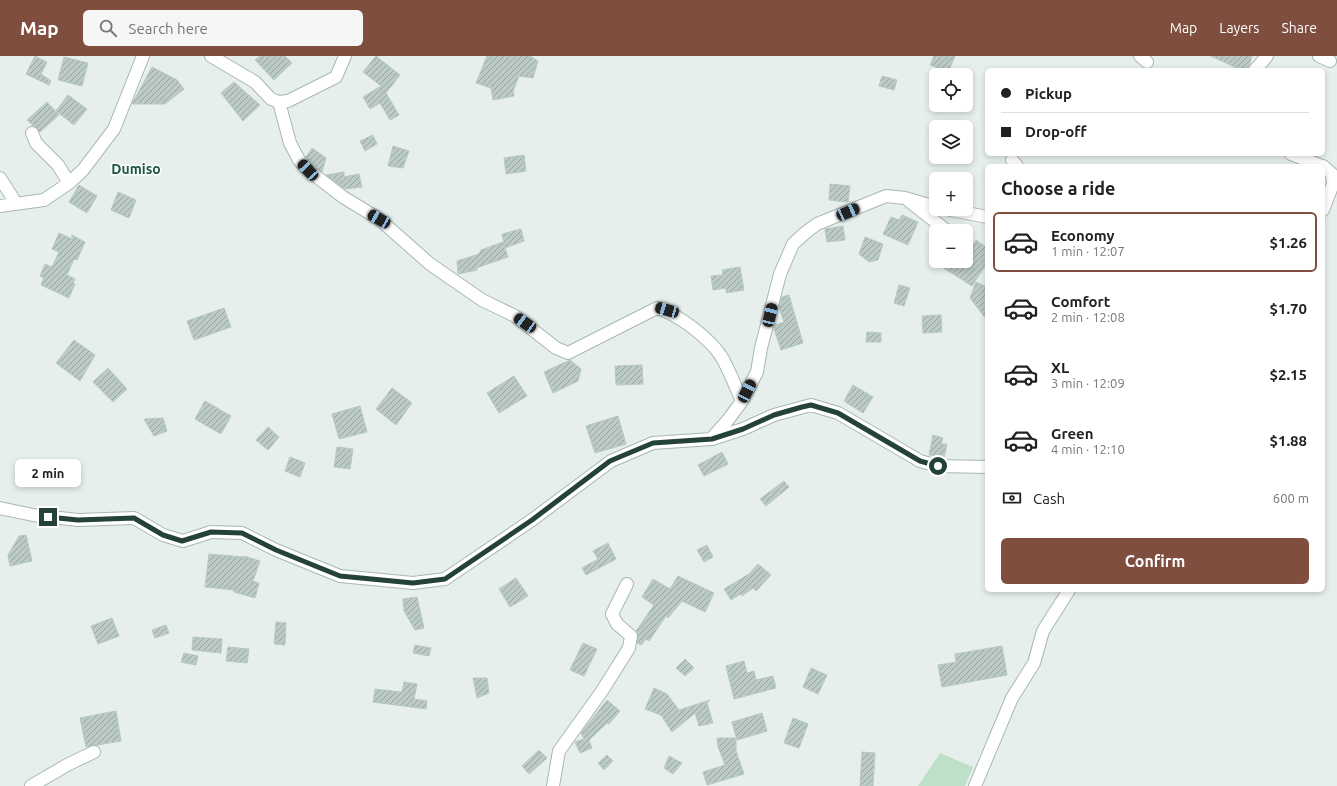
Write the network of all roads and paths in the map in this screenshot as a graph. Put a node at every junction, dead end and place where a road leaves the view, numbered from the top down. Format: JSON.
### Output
{"nodes":[{"id":1,"x":143,"y":56,"type":"edge"},
{"id":2,"x":211,"y":56,"type":"edge"},
{"id":3,"x":344,"y":56,"type":"edge"},
{"id":4,"x":1268,"y":56,"type":"edge"},
{"id":5,"x":1319,"y":56,"type":"edge"},
{"id":6,"x":1330,"y":62,"type":"dead end"},
{"id":7,"x":1257,"y":68,"type":"edge"},
{"id":8,"x":279,"y":102,"type":"junction"},
{"id":9,"x":32,"y":133,"type":"dead end"},
{"id":10,"x":1296,"y":156,"type":"edge"},
{"id":11,"x":1318,"y":164,"type":"edge"},
{"id":12,"x":1325,"y":168,"type":"edge"},
{"id":13,"x":0,"y":178,"type":"edge"},
{"id":14,"x":69,"y":183,"type":"junction"},
{"id":15,"x":905,"y":198,"type":"junction"},
{"id":16,"x":16,"y":203,"type":"junction"},
{"id":17,"x":929,"y":205,"type":"edge"},
{"id":18,"x":1325,"y":205,"type":"edge"},
{"id":19,"x":0,"y":206,"type":"edge"},
{"id":20,"x":973,"y":214,"type":"edge"},
{"id":21,"x":985,"y":217,"type":"edge"},
{"id":22,"x":937,"y":224,"type":"edge"},
{"id":23,"x":742,"y":401,"type":"junction"},
{"id":24,"x":712,"y":439,"type":"junction"},
{"id":25,"x":985,"y":467,"type":"edge"},
{"id":26,"x":0,"y":508,"type":"edge"},
{"id":27,"x":627,"y":584,"type":"dead end"},
{"id":28,"x":1068,"y":592,"type":"edge"},
{"id":29,"x":94,"y":752,"type":"dead end"},
{"id":30,"x":31,"y":786,"type":"edge"},
{"id":31,"x":553,"y":786,"type":"edge"},
{"id":32,"x":975,"y":786,"type":"edge"}],
"edges":[{"from":1,"to":14,"type":"street"},
{"from":2,"to":8,"type":"street"},
{"from":3,"to":8,"type":"street"},
{"from":4,"to":7,"type":"street"},
{"from":5,"to":6,"type":"street"},
{"from":8,"to":23,"type":"street"},
{"from":9,"to":14,"type":"street"},
{"from":10,"to":11,"type":"street"},
{"from":12,"to":18,"type":"street"},
{"from":13,"to":16,"type":"street"},
{"from":14,"to":16,"type":"street"},
{"from":15,"to":17,"type":"street"},
{"from":15,"to":22,"type":"street"},
{"from":15,"to":23,"type":"street"},
{"from":16,"to":19,"type":"street"},
{"from":20,"to":21,"type":"street"},
{"from":23,"to":24,"type":"street"},
{"from":24,"to":25,"type":"street"},
{"from":24,"to":26,"type":"street"},
{"from":27,"to":31,"type":"street"},
{"from":28,"to":32,"type":"street"},
{"from":29,"to":30,"type":"street"}]}
